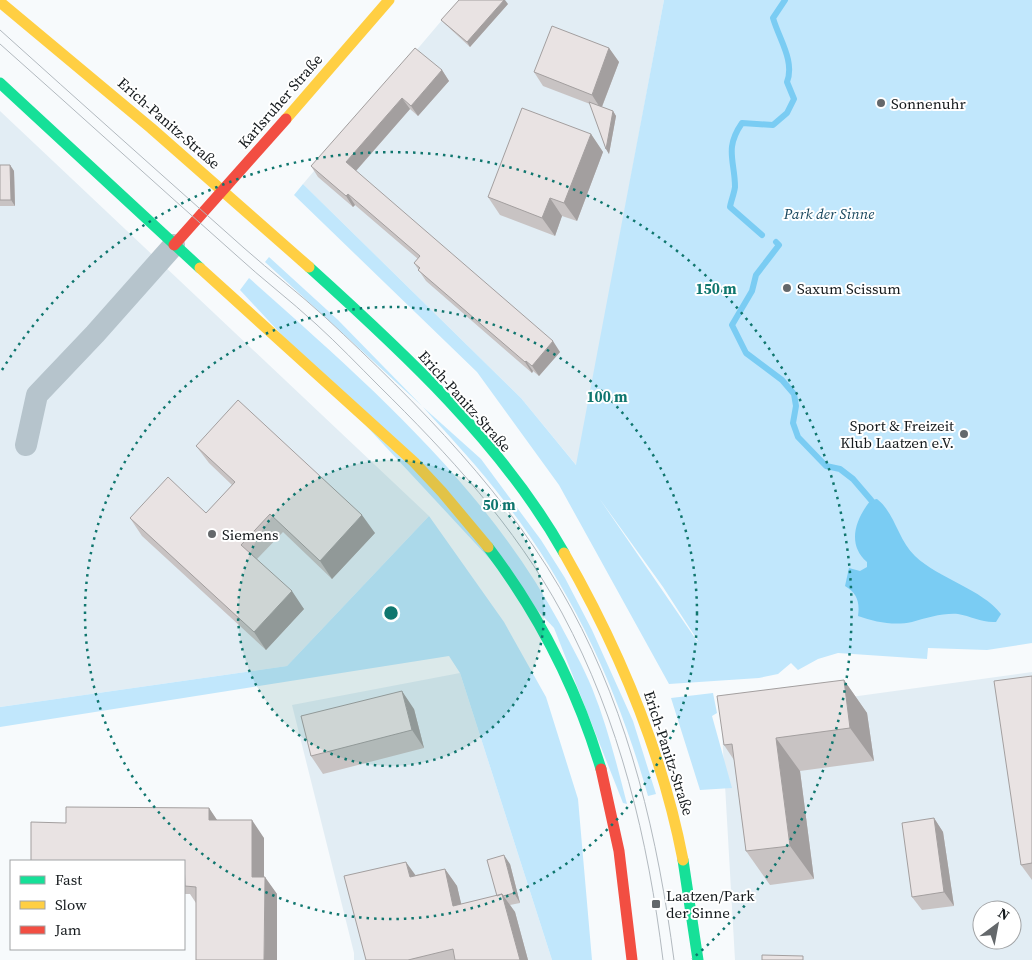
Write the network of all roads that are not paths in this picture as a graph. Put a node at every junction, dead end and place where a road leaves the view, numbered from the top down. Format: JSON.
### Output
{"nodes":[{"id":1,"x":389,"y":0,"type":"edge"},
{"id":2,"x":0,"y":2,"type":"edge"},
{"id":3,"x":0,"y":83,"type":"edge"},
{"id":4,"x":223,"y":189,"type":"junction"},
{"id":5,"x":174,"y":245,"type":"junction"},
{"id":6,"x":26,"y":445,"type":"dead end"},
{"id":7,"x":632,"y":960,"type":"edge"},
{"id":8,"x":698,"y":960,"type":"edge"}],
"edges":[{"from":1,"to":4,"type":"main road","name":"Karlsruher Straße"},
{"from":2,"to":4,"type":"main road","name":"Erich-Panitz-Straße"},
{"from":3,"to":5,"type":"main road"},
{"from":4,"to":5,"type":"main road","name":"Karlsruher Straße"},
{"from":4,"to":8,"type":"main road","name":"Erich-Panitz-Straße"},
{"from":5,"to":6,"type":"street"},
{"from":5,"to":7,"type":"main road"}]}
